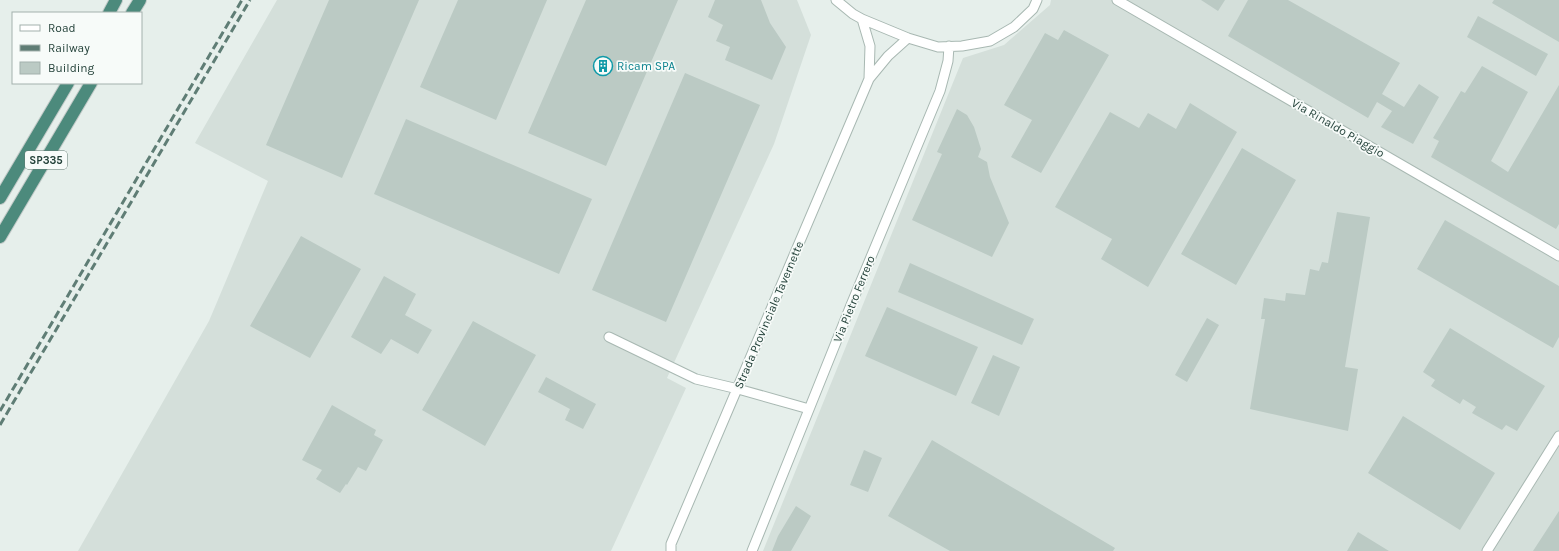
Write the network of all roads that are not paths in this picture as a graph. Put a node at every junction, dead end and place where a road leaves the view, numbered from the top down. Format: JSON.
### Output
{"nodes":[{"id":1,"x":116,"y":0,"type":"edge"},
{"id":2,"x":140,"y":0,"type":"edge"},
{"id":3,"x":836,"y":0,"type":"edge"},
{"id":4,"x":1037,"y":0,"type":"edge"},
{"id":5,"x":1117,"y":0,"type":"edge"},
{"id":6,"x":110,"y":12,"type":"edge"},
{"id":7,"x":133,"y":12,"type":"edge"},
{"id":8,"x":862,"y":19,"type":"junction"},
{"id":9,"x":908,"y":38,"type":"junction"},
{"id":10,"x":950,"y":46,"type":"junction"},
{"id":11,"x":869,"y":80,"type":"junction"},
{"id":12,"x":67,"y":84,"type":"edge"},
{"id":13,"x":90,"y":84,"type":"edge"},
{"id":14,"x":0,"y":198,"type":"edge"},
{"id":15,"x":0,"y":237,"type":"edge"},
{"id":16,"x":1559,"y":256,"type":"edge"},
{"id":17,"x":608,"y":337,"type":"dead end"},
{"id":18,"x":738,"y":389,"type":"junction"},
{"id":19,"x":809,"y":409,"type":"junction"},
{"id":20,"x":1559,"y":436,"type":"edge"},
{"id":21,"x":671,"y":551,"type":"edge"},
{"id":22,"x":752,"y":551,"type":"edge"},
{"id":23,"x":1487,"y":551,"type":"edge"}],
"edges":[{"from":1,"to":6,"type":"highway"},
{"from":2,"to":7,"type":"highway"},
{"from":3,"to":8,"type":"street"},
{"from":4,"to":10,"type":"street"},
{"from":5,"to":16,"type":"street","name":"Via Rinaldo Piaggio"},
{"from":8,"to":9,"type":"street"},
{"from":8,"to":11,"type":"street","name":"Strada Provinciale Tavernette"},
{"from":9,"to":10,"type":"street"},
{"from":9,"to":11,"type":"street","name":"Strada Provinciale Tavernette"},
{"from":10,"to":19,"type":"street","name":"Via Pietro Ferrero"},
{"from":11,"to":18,"type":"street","name":"Strada Provinciale Tavernette"},
{"from":12,"to":14,"type":"highway","number":"SP335"},
{"from":13,"to":15,"type":"highway","number":"SP335"},
{"from":17,"to":18,"type":"street"},
{"from":18,"to":19,"type":"street"},
{"from":18,"to":21,"type":"street","name":"Strada Provinciale Tavernette"},
{"from":19,"to":22,"type":"street","name":"Via Pietro Ferrero"},
{"from":20,"to":23,"type":"street"}]}
